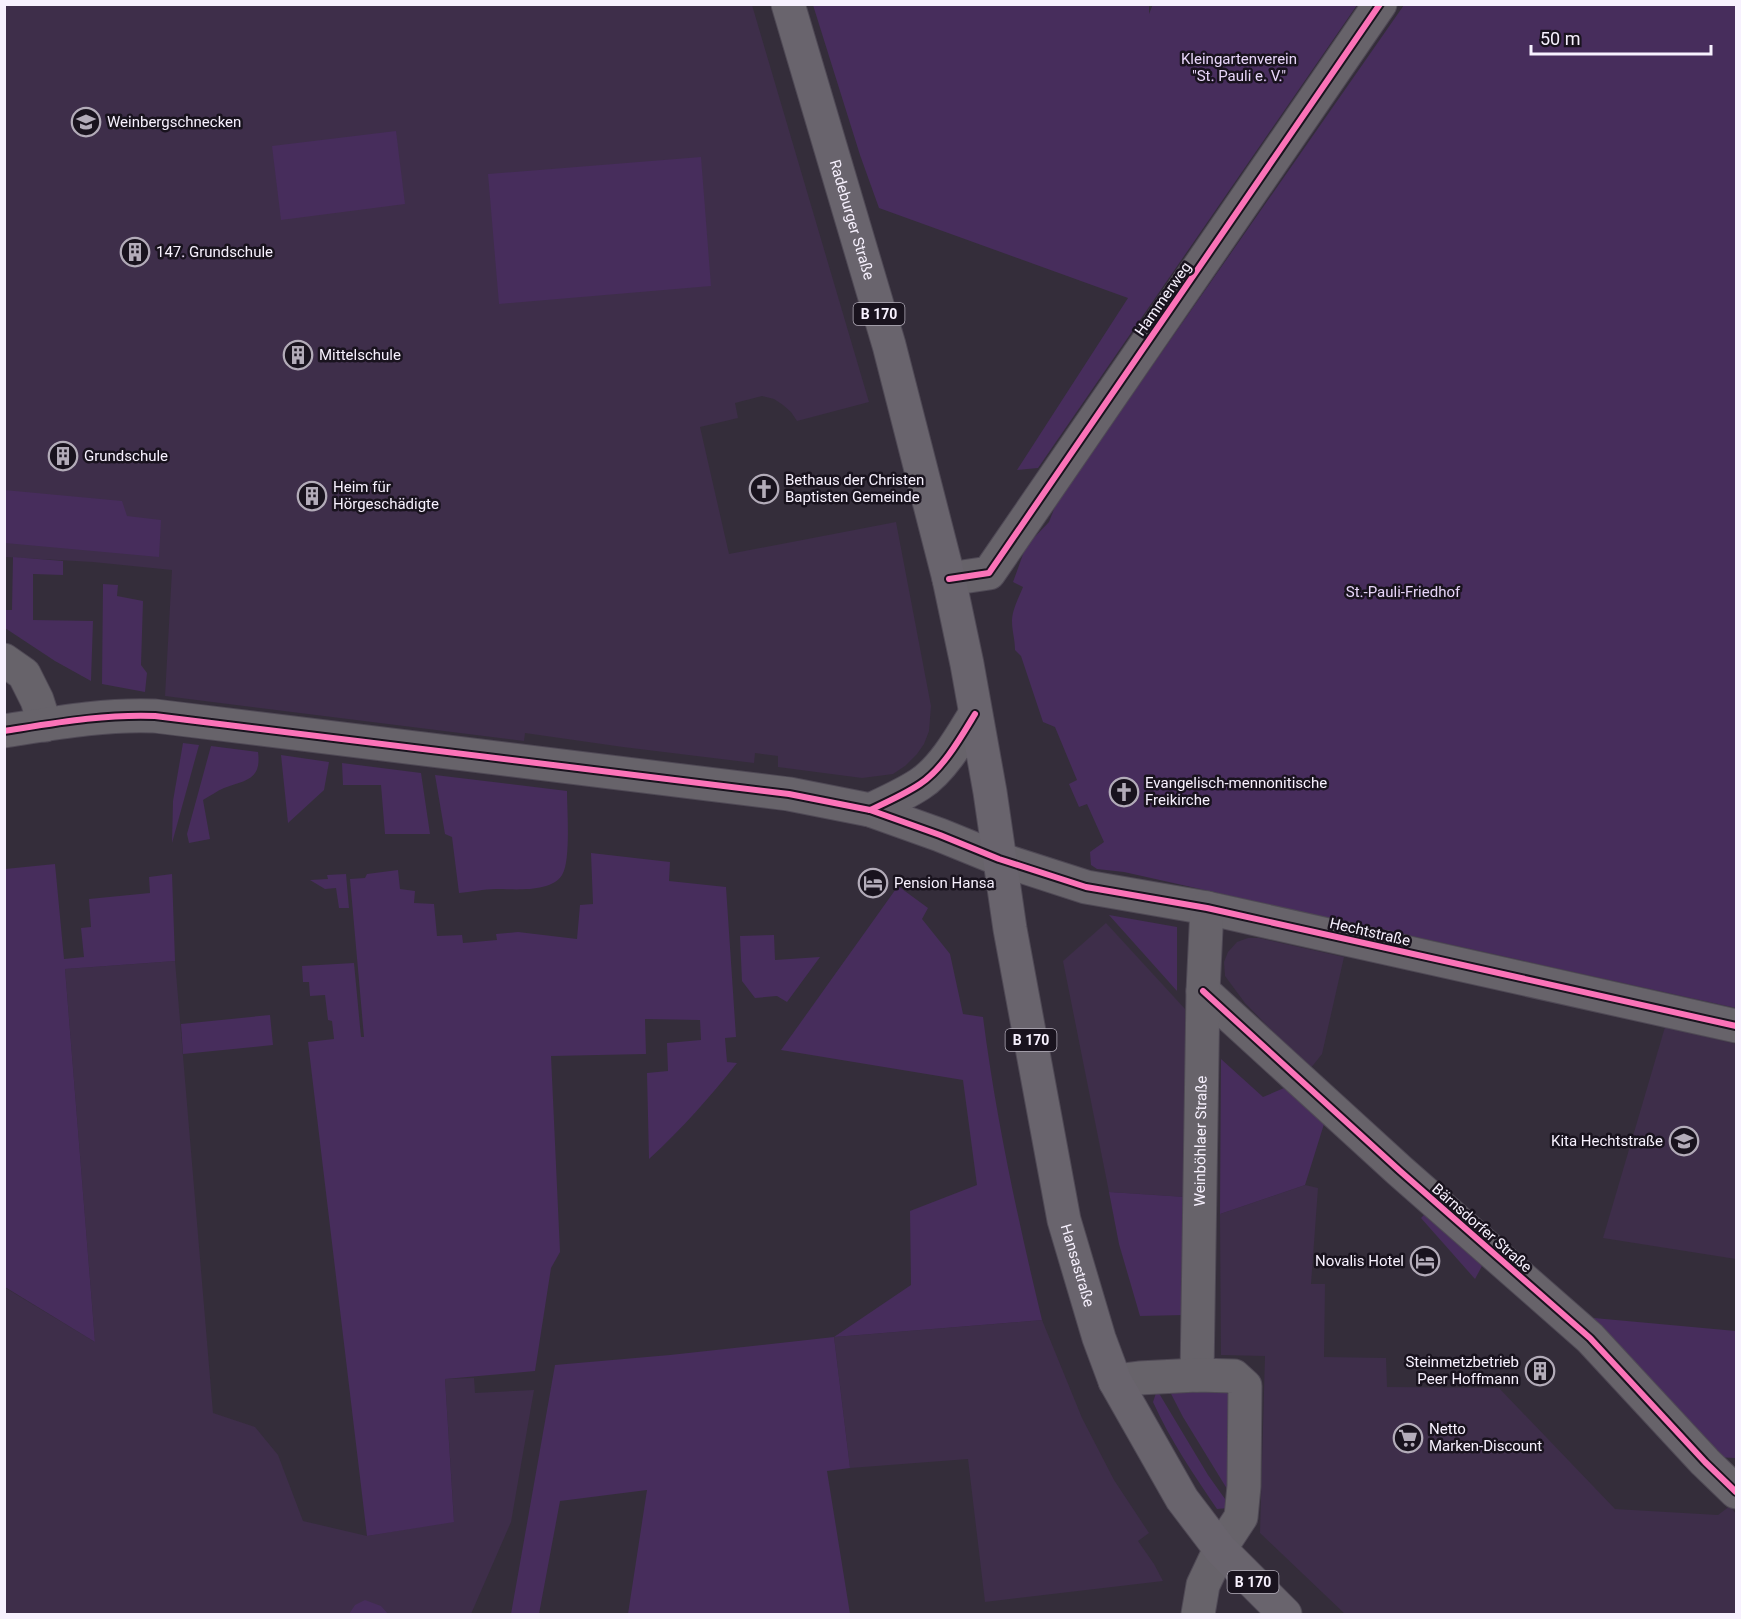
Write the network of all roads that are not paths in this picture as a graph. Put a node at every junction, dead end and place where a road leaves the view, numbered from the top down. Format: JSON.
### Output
{"nodes":[{"id":1,"x":788,"y":4,"type":"edge"},
{"id":2,"x":1380,"y":4,"type":"edge"},
{"id":3,"x":949,"y":579,"type":"junction"},
{"id":4,"x":4,"y":660,"type":"edge"},
{"id":5,"x":975,"y":714,"type":"junction"},
{"id":6,"x":45,"y":725,"type":"junction"},
{"id":7,"x":4,"y":731,"type":"edge"},
{"id":8,"x":870,"y":810,"type":"junction"},
{"id":9,"x":999,"y":859,"type":"junction"},
{"id":10,"x":1207,"y":908,"type":"junction"},
{"id":11,"x":1203,"y":991,"type":"junction"},
{"id":12,"x":1737,"y":1026,"type":"edge"},
{"id":13,"x":1197,"y":1375,"type":"junction"},
{"id":14,"x":1115,"y":1381,"type":"junction"},
{"id":15,"x":1737,"y":1491,"type":"edge"},
{"id":16,"x":1220,"y":1549,"type":"junction"},
{"id":17,"x":1198,"y":1614,"type":"edge"},
{"id":18,"x":1286,"y":1614,"type":"edge"}],
"edges":[{"from":1,"to":3,"type":"main road","name":"Radeburger Straße","number":"B 170"},
{"from":2,"to":3,"type":"street","name":"Hammerweg"},
{"from":3,"to":5,"type":"main road","name":"Radeburger Straße","number":"B 170"},
{"from":4,"to":6,"type":"street"},
{"from":5,"to":8,"type":"street"},
{"from":5,"to":9,"type":"main road","name":"Radeburger Straße","number":"B 170"},
{"from":6,"to":7,"type":"street","name":"Hechtstraße"},
{"from":6,"to":8,"type":"street","name":"Hechtstraße"},
{"from":8,"to":9,"type":"street","name":"Hechtstraße"},
{"from":9,"to":10,"type":"street","name":"Hechtstraße"},
{"from":9,"to":14,"type":"main road","name":"Hansastraße","number":"B 170"},
{"from":10,"to":11,"type":"street","name":"Weinböhlaer Straße"},
{"from":10,"to":12,"type":"street","name":"Hechtstraße"},
{"from":11,"to":13,"type":"street","name":"Weinböhlaer Straße"},
{"from":11,"to":15,"type":"street","name":"Bärnsdorfer Straße"},
{"from":13,"to":14,"type":"street"},
{"from":13,"to":16,"type":"street"},
{"from":14,"to":16,"type":"main road","name":"Hansastraße","number":"B 170"},
{"from":16,"to":17,"type":"street"},
{"from":16,"to":18,"type":"main road","name":"Hansastraße","number":"B 170"}]}
